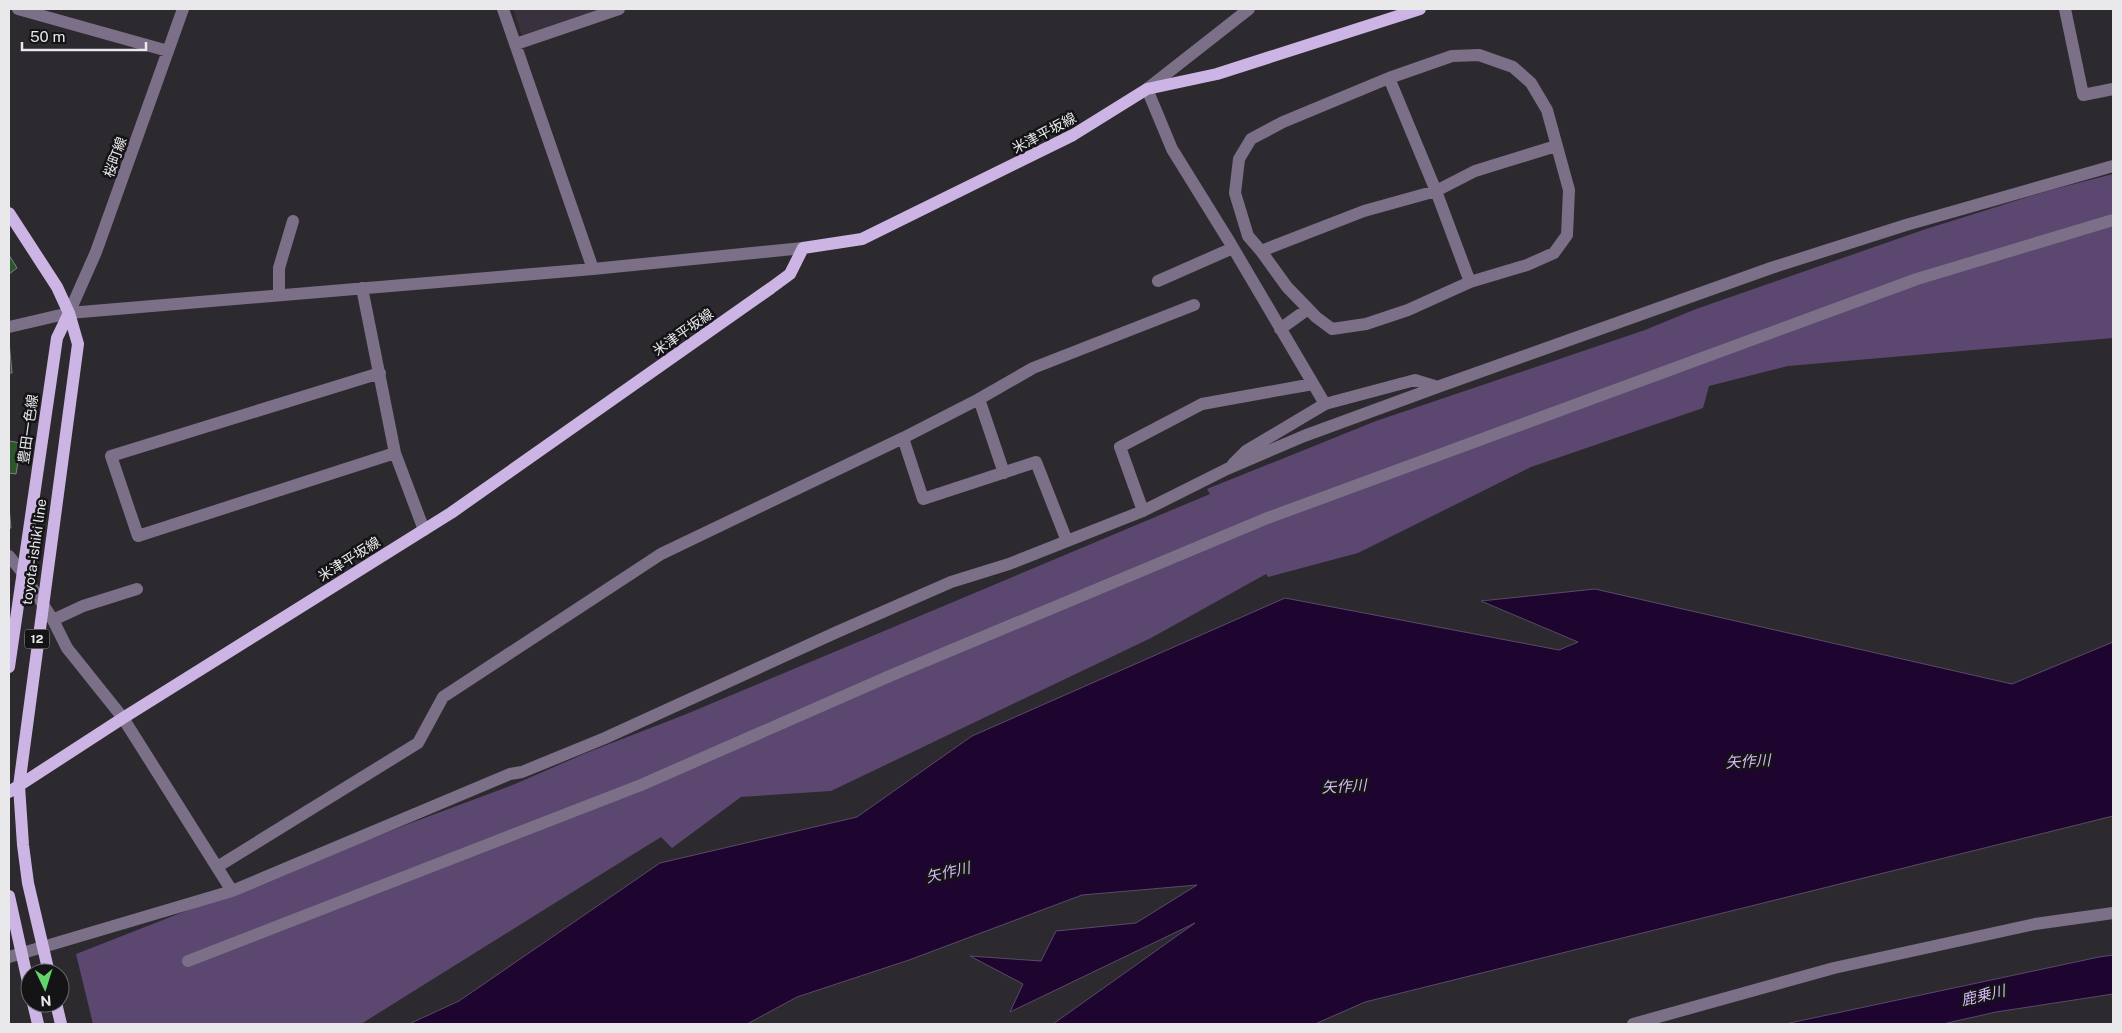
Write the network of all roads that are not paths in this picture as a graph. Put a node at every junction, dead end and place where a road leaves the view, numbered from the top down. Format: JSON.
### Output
{"nodes":[{"id":1,"x":18,"y":9,"type":"edge"},
{"id":2,"x":183,"y":9,"type":"edge"},
{"id":3,"x":504,"y":9,"type":"edge"},
{"id":4,"x":619,"y":9,"type":"edge"},
{"id":5,"x":1249,"y":9,"type":"edge"},
{"id":6,"x":1420,"y":9,"type":"edge"},
{"id":7,"x":2065,"y":9,"type":"edge"},
{"id":8,"x":516,"y":44,"type":"junction"},
{"id":9,"x":168,"y":52,"type":"junction"},
{"id":10,"x":1389,"y":78,"type":"junction"},
{"id":11,"x":1147,"y":89,"type":"junction"},
{"id":12,"x":2113,"y":89,"type":"edge"},
{"id":13,"x":1556,"y":146,"type":"junction"},
{"id":14,"x":2113,"y":166,"type":"edge"},
{"id":15,"x":1436,"y":192,"type":"junction"},
{"id":16,"x":9,"y":212,"type":"edge"},
{"id":17,"x":2113,"y":220,"type":"edge"},
{"id":18,"x":293,"y":221,"type":"dead end"},
{"id":19,"x":802,"y":248,"type":"junction"},
{"id":20,"x":1233,"y":248,"type":"junction"},
{"id":21,"x":1261,"y":251,"type":"junction"},
{"id":22,"x":593,"y":269,"type":"junction"},
{"id":23,"x":1158,"y":281,"type":"dead end"},
{"id":24,"x":1470,"y":282,"type":"junction"},
{"id":25,"x":362,"y":288,"type":"junction"},
{"id":26,"x":279,"y":295,"type":"junction"},
{"id":27,"x":1194,"y":305,"type":"dead end"},
{"id":28,"x":1308,"y":309,"type":"junction"},
{"id":29,"x":69,"y":313,"type":"junction"},
{"id":30,"x":9,"y":327,"type":"edge"},
{"id":31,"x":1280,"y":329,"type":"junction"},
{"id":32,"x":380,"y":373,"type":"junction"},
{"id":33,"x":1313,"y":384,"type":"junction"},
{"id":34,"x":1438,"y":386,"type":"junction"},
{"id":35,"x":979,"y":399,"type":"junction"},
{"id":36,"x":1325,"y":404,"type":"junction"},
{"id":37,"x":903,"y":438,"type":"junction"},
{"id":38,"x":395,"y":453,"type":"junction"},
{"id":39,"x":1227,"y":469,"type":"junction"},
{"id":40,"x":1004,"y":473,"type":"junction"},
{"id":41,"x":1143,"y":511,"type":"junction"},
{"id":42,"x":424,"y":530,"type":"junction"},
{"id":43,"x":1067,"y":541,"type":"junction"},
{"id":44,"x":9,"y":556,"type":"edge"},
{"id":45,"x":22,"y":572,"type":"junction"},
{"id":46,"x":137,"y":589,"type":"dead end"},
{"id":47,"x":42,"y":602,"type":"junction"},
{"id":48,"x":54,"y":620,"type":"junction"},
{"id":49,"x":9,"y":667,"type":"edge"},
{"id":50,"x":123,"y":718,"type":"junction"},
{"id":51,"x":14,"y":789,"type":"edge"},
{"id":52,"x":217,"y":867,"type":"junction"},
{"id":53,"x":232,"y":891,"type":"junction"},
{"id":54,"x":9,"y":896,"type":"edge"},
{"id":55,"x":2113,"y":913,"type":"edge"},
{"id":56,"x":42,"y":947,"type":"junction"},
{"id":57,"x":15,"y":955,"type":"edge"},
{"id":58,"x":188,"y":961,"type":"dead end"},
{"id":59,"x":46,"y":963,"type":"edge"},
{"id":60,"x":1633,"y":1024,"type":"edge"}],
"edges":[{"from":1,"to":9,"type":"street"},
{"from":2,"to":9,"type":"street","name":"桜町線"},
{"from":3,"to":8,"type":"street"},
{"from":4,"to":8,"type":"street"},
{"from":5,"to":11,"type":"street"},
{"from":6,"to":11,"type":"main road","name":"米津平坂線"},
{"from":7,"to":12,"type":"street"},
{"from":8,"to":22,"type":"street"},
{"from":9,"to":29,"type":"street","name":"桜町線"},
{"from":10,"to":13,"type":"street"},
{"from":10,"to":15,"type":"street"},
{"from":10,"to":21,"type":"street"},
{"from":11,"to":19,"type":"main road","name":"米津平坂線"},
{"from":11,"to":20,"type":"street"},
{"from":13,"to":15,"type":"street"},
{"from":13,"to":24,"type":"street"},
{"from":14,"to":34,"type":"street"},
{"from":15,"to":21,"type":"street"},
{"from":15,"to":24,"type":"street"},
{"from":16,"to":29,"type":"main road","number":"12"},
{"from":17,"to":58,"type":"street"},
{"from":18,"to":26,"type":"street"},
{"from":19,"to":22,"type":"street"},
{"from":19,"to":42,"type":"main road","name":"米津平坂線"},
{"from":20,"to":23,"type":"street"},
{"from":20,"to":31,"type":"street"},
{"from":21,"to":28,"type":"street"},
{"from":22,"to":25,"type":"street"},
{"from":24,"to":28,"type":"street"},
{"from":25,"to":26,"type":"street"},
{"from":25,"to":32,"type":"street"},
{"from":26,"to":29,"type":"street"},
{"from":27,"to":35,"type":"street"},
{"from":28,"to":31,"type":"street"},
{"from":29,"to":30,"type":"street"},
{"from":29,"to":45,"type":"main road","name":"豊田一色線","number":"12"},
{"from":29,"to":47,"type":"main road","name":"toyota-ishiki line","number":"12"},
{"from":31,"to":33,"type":"street"},
{"from":32,"to":38,"type":"street"},
{"from":32,"to":38,"type":"street"},
{"from":33,"to":36,"type":"street"},
{"from":33,"to":41,"type":"street"},
{"from":34,"to":36,"type":"street"},
{"from":34,"to":39,"type":"street"},
{"from":35,"to":37,"type":"street"},
{"from":35,"to":40,"type":"street"},
{"from":36,"to":39,"type":"street"},
{"from":37,"to":40,"type":"street"},
{"from":37,"to":52,"type":"street"},
{"from":38,"to":42,"type":"street"},
{"from":39,"to":41,"type":"street"},
{"from":40,"to":43,"type":"street"},
{"from":41,"to":43,"type":"street"},
{"from":42,"to":50,"type":"main road","name":"米津平坂線"},
{"from":43,"to":53,"type":"street"},
{"from":44,"to":45,"type":"street"},
{"from":45,"to":47,"type":"street"},
{"from":45,"to":49,"type":"main road","name":"豊田一色線","number":"12"},
{"from":46,"to":48,"type":"street"},
{"from":47,"to":48,"type":"street"},
{"from":47,"to":51,"type":"main road","name":"toyota-ishiki line","number":"12"},
{"from":48,"to":50,"type":"street"},
{"from":50,"to":51,"type":"main road","name":"米津平坂線"},
{"from":50,"to":52,"type":"street"},
{"from":51,"to":56,"type":"main road","name":"toyota-ishiki line","number":"12"},
{"from":52,"to":53,"type":"street"},
{"from":53,"to":56,"type":"street"},
{"from":54,"to":57,"type":"main road"},
{"from":55,"to":60,"type":"street"},
{"from":56,"to":57,"type":"street"},
{"from":56,"to":59,"type":"main road","name":"toyota-ishiki line","number":"12"}]}
